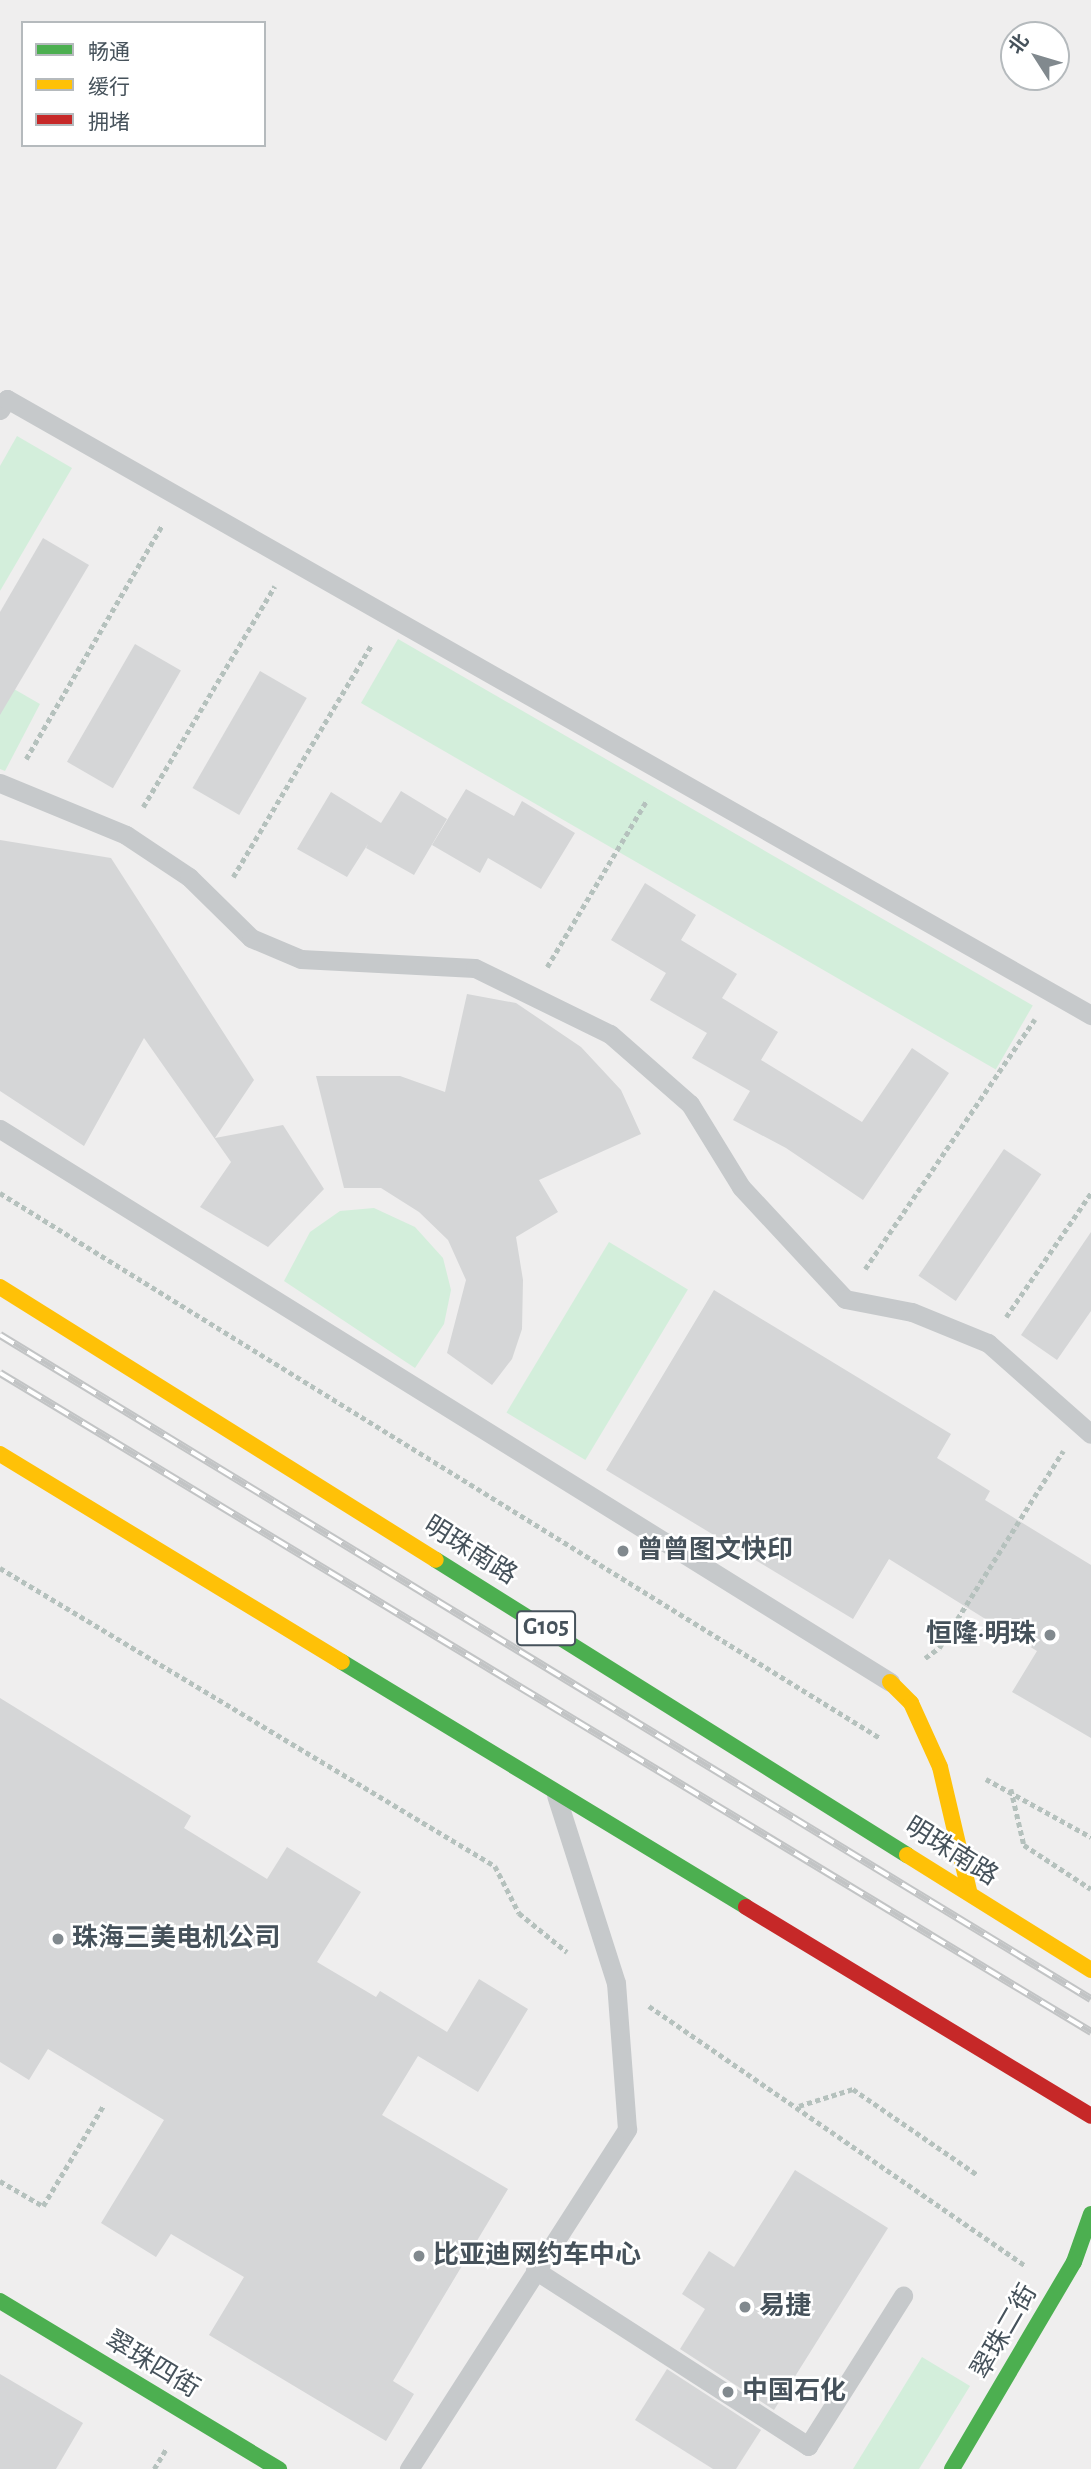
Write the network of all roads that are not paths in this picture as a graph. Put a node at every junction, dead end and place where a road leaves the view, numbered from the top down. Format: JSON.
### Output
{"nodes":[{"id":1,"x":0,"y":410,"type":"edge"},
{"id":2,"x":5,"y":785,"type":"edge"},
{"id":3,"x":1091,"y":1016,"type":"edge"},
{"id":4,"x":0,"y":1129,"type":"edge"},
{"id":5,"x":0,"y":1287,"type":"edge"},
{"id":6,"x":1085,"y":1430,"type":"edge"},
{"id":7,"x":0,"y":1454,"type":"edge"},
{"id":8,"x":890,"y":1682,"type":"joint"},
{"id":9,"x":554,"y":1790,"type":"junction"},
{"id":10,"x":969,"y":1891,"type":"junction"},
{"id":11,"x":1091,"y":1970,"type":"edge"},
{"id":12,"x":1091,"y":2116,"type":"edge"},
{"id":13,"x":1091,"y":2214,"type":"edge"},
{"id":14,"x":535,"y":2270,"type":"junction"},
{"id":15,"x":903,"y":2296,"type":"dead end"},
{"id":16,"x":0,"y":2301,"type":"edge"},
{"id":17,"x":279,"y":2469,"type":"edge"},
{"id":18,"x":410,"y":2469,"type":"edge"},
{"id":19,"x":952,"y":2469,"type":"edge"}],
"edges":[{"from":1,"to":3,"type":"lane"},
{"from":2,"to":6,"type":"lane"},
{"from":4,"to":8,"type":"lane"},
{"from":5,"to":10,"type":"main road","name":"明珠南路","number":"G105"},
{"from":7,"to":9,"type":"main road"},
{"from":8,"to":10,"type":"main road"},
{"from":9,"to":12,"type":"main road"},
{"from":9,"to":14,"type":"lane"},
{"from":10,"to":11,"type":"main road","name":"明珠南路","number":"G105"},
{"from":13,"to":19,"type":"main road","name":"翠珠二街"},
{"from":14,"to":15,"type":"lane"},
{"from":14,"to":18,"type":"lane"},
{"from":16,"to":17,"type":"main road","name":"翠珠四街"}]}
